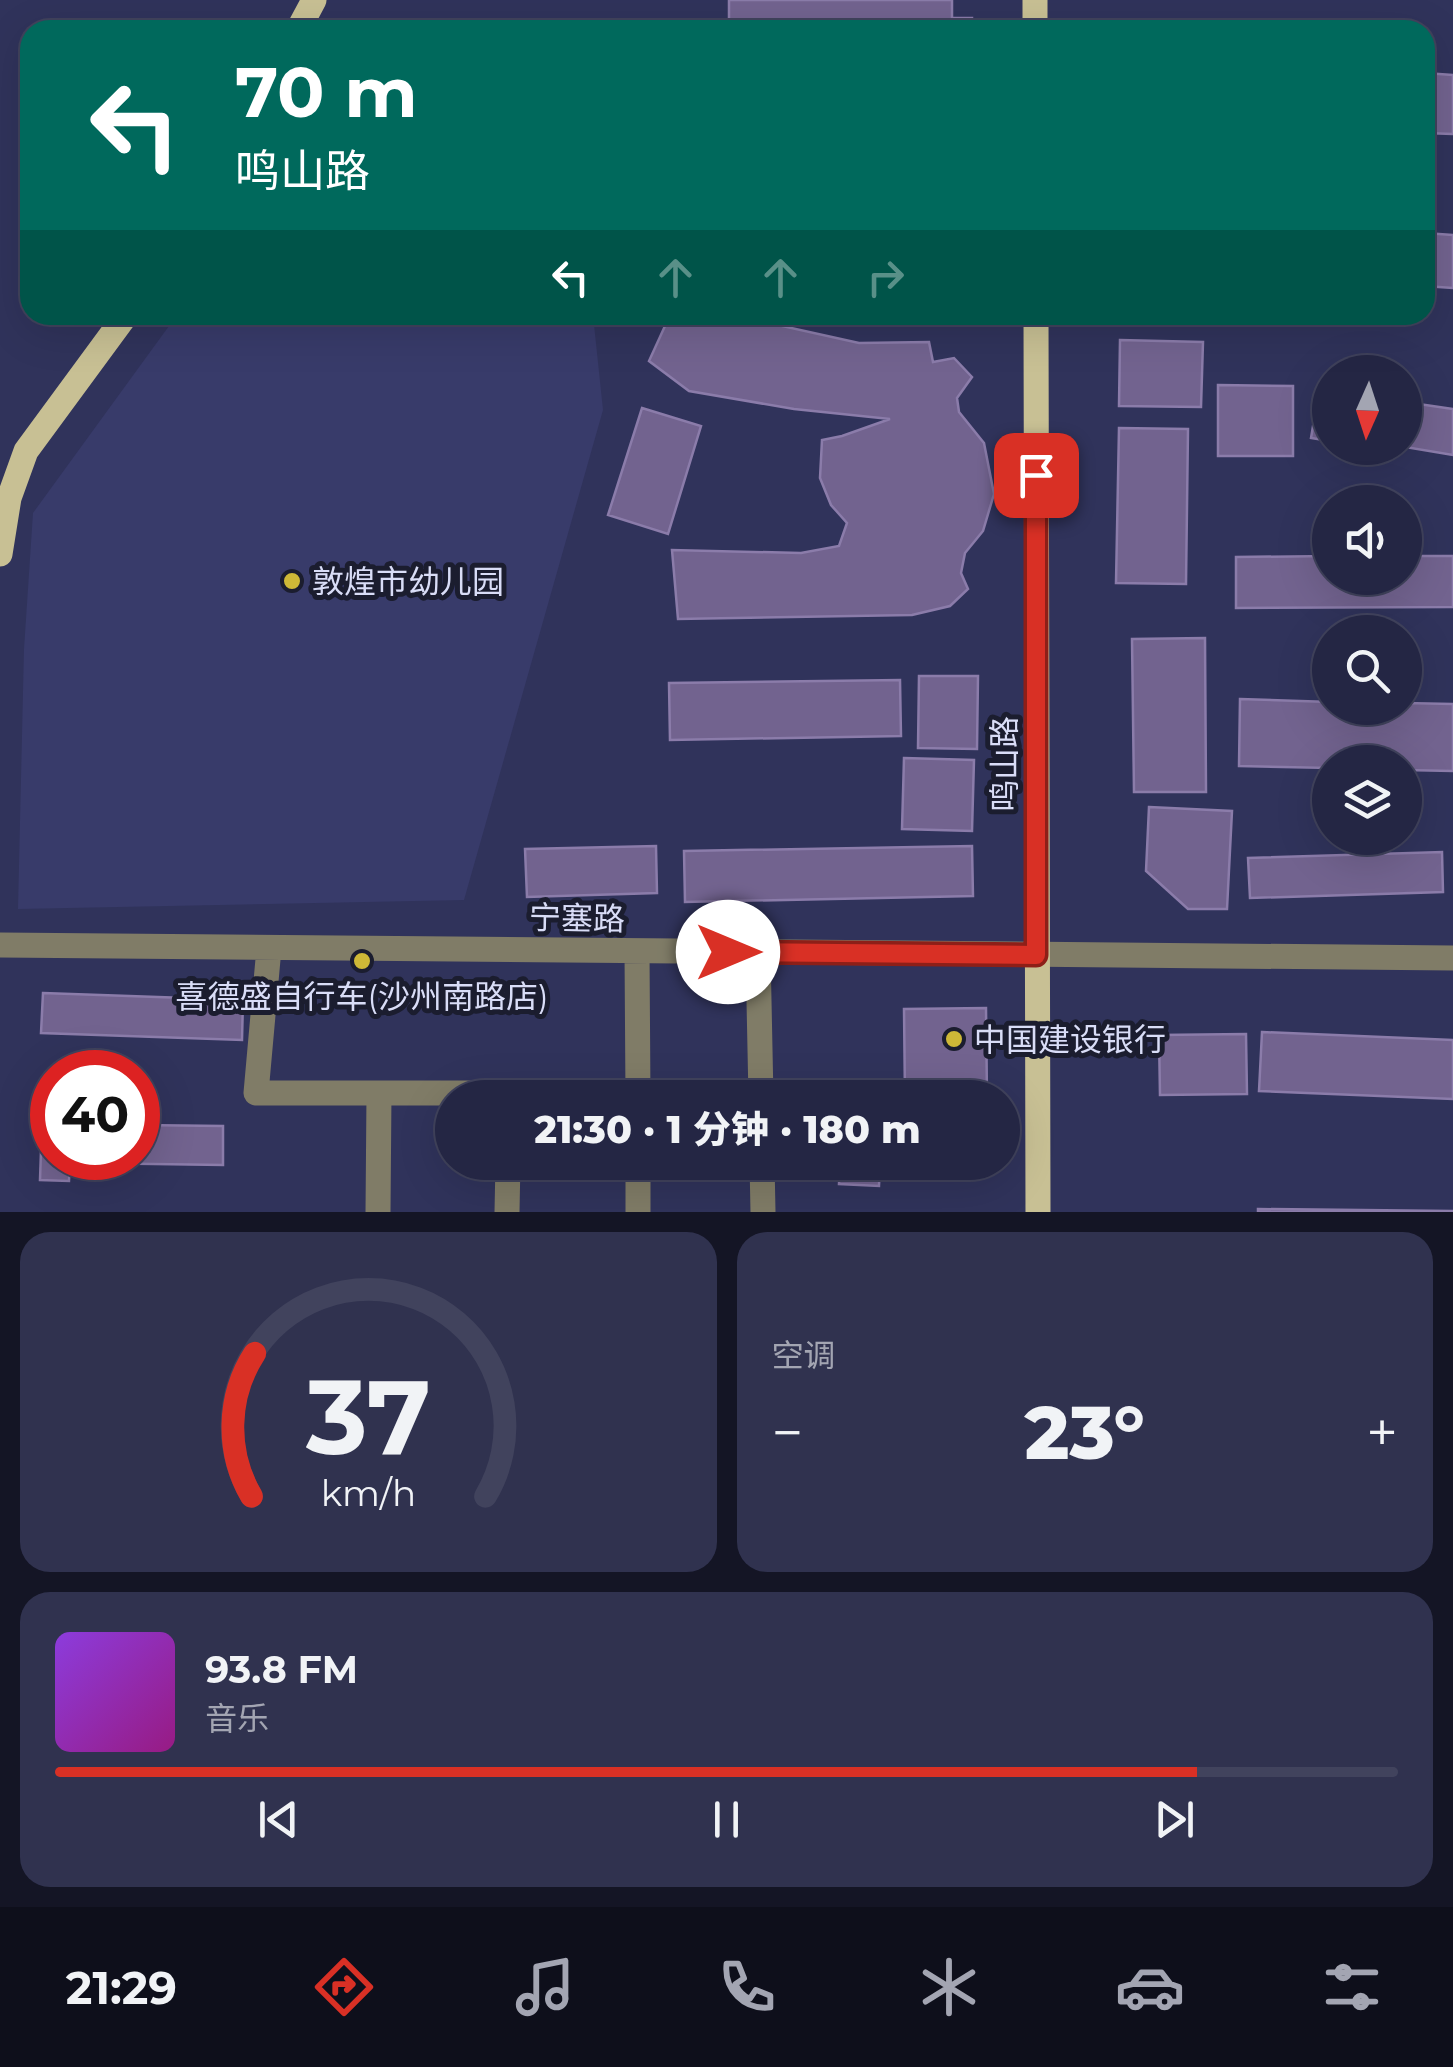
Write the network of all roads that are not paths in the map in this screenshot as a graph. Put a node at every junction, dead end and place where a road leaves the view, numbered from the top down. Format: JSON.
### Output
{"nodes":[{"id":1,"x":119,"y":325,"type":"edge"},
{"id":2,"x":1036,"y":325,"type":"edge"},
{"id":3,"x":0,"y":554,"type":"edge"},
{"id":4,"x":0,"y":945,"type":"edge"},
{"id":5,"x":268,"y":948,"type":"junction"},
{"id":6,"x":637,"y":951,"type":"junction"},
{"id":7,"x":758,"y":952,"type":"junction"},
{"id":8,"x":1036,"y":955,"type":"junction"},
{"id":9,"x":1453,"y":958,"type":"edge"},
{"id":10,"x":638,"y":1080,"type":"edge"},
{"id":11,"x":761,"y":1080,"type":"edge"},
{"id":12,"x":378,"y":1093,"type":"junction"},
{"id":13,"x":435,"y":1093,"type":"edge"},
{"id":14,"x":508,"y":1180,"type":"edge"},
{"id":15,"x":638,"y":1180,"type":"edge"},
{"id":16,"x":762,"y":1180,"type":"edge"},
{"id":17,"x":378,"y":1212,"type":"edge"},
{"id":18,"x":508,"y":1212,"type":"edge"},
{"id":19,"x":638,"y":1212,"type":"edge"},
{"id":20,"x":763,"y":1212,"type":"edge"},
{"id":21,"x":1038,"y":1212,"type":"edge"}],
"edges":[{"from":1,"to":3,"type":"main road"},
{"from":2,"to":8,"type":"main road","name":"鸣山路"},
{"from":4,"to":5,"type":"street","name":"宁塞路"},
{"from":5,"to":6,"type":"street","name":"宁塞路"},
{"from":5,"to":12,"type":"street"},
{"from":6,"to":7,"type":"street","name":"宁塞路"},
{"from":6,"to":10,"type":"street"},
{"from":7,"to":8,"type":"street","name":"宁塞路"},
{"from":7,"to":11,"type":"street"},
{"from":8,"to":9,"type":"street","name":"宁塞路"},
{"from":8,"to":21,"type":"main road","name":"鸣山路"},
{"from":12,"to":13,"type":"street"},
{"from":12,"to":17,"type":"street"},
{"from":14,"to":18,"type":"street"},
{"from":15,"to":19,"type":"street"},
{"from":16,"to":20,"type":"street"}]}
